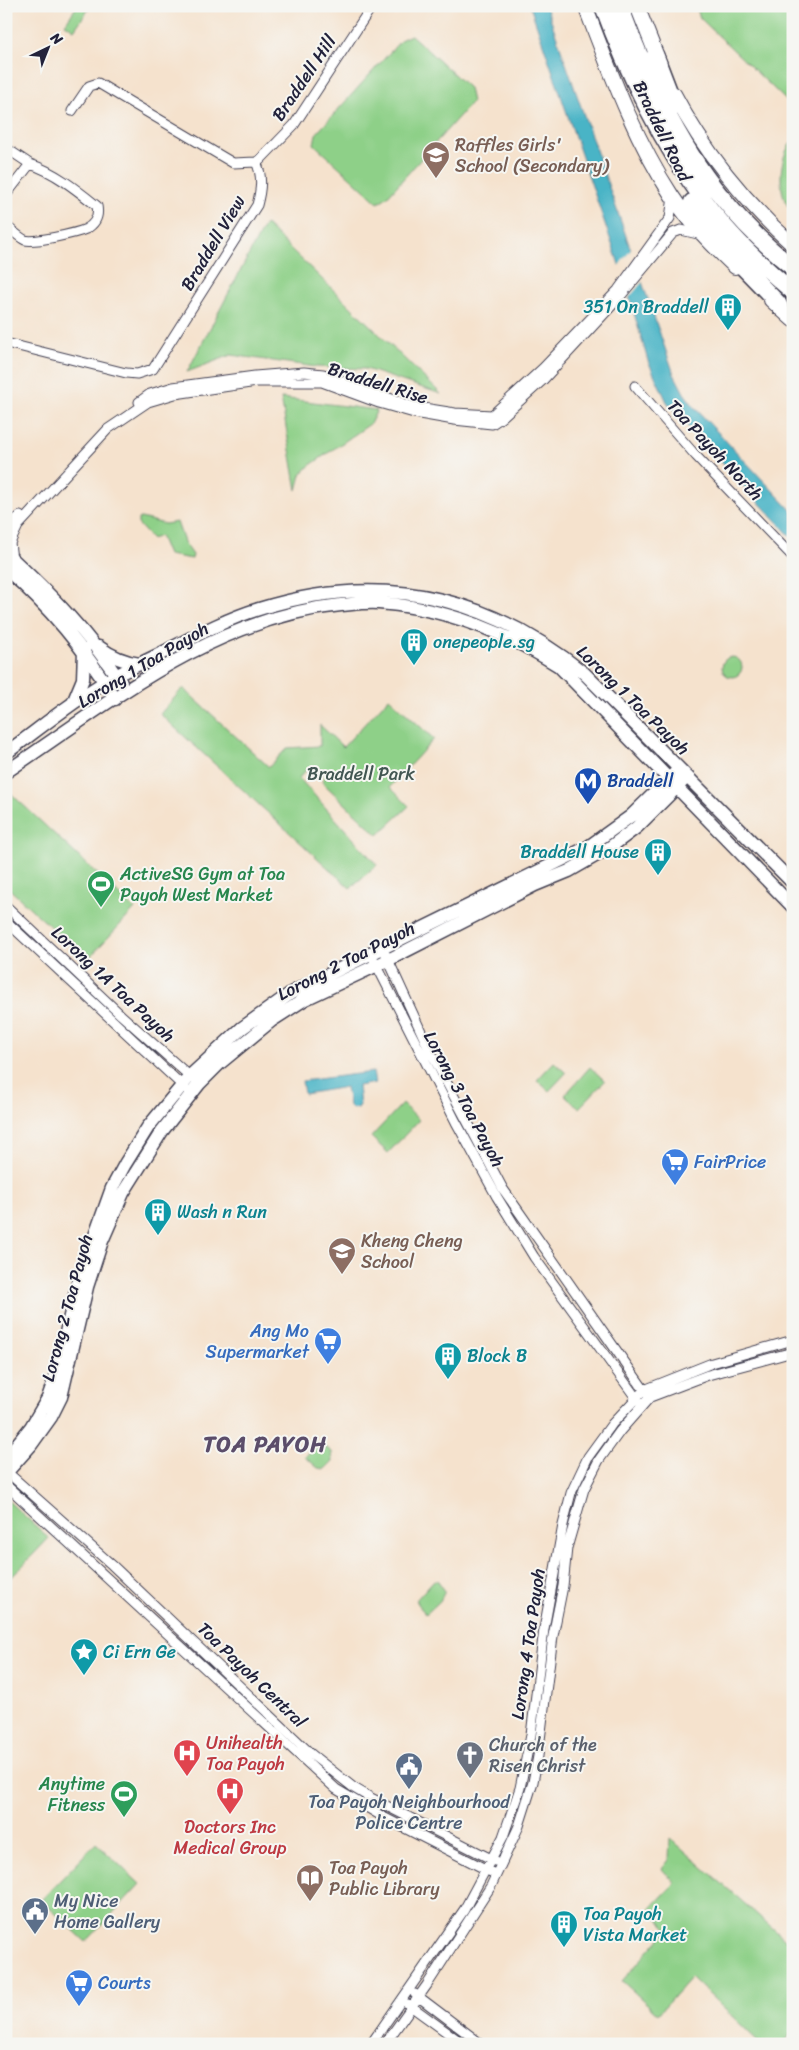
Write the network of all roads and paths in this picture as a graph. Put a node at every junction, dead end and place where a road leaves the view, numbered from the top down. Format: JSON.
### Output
{"nodes":[{"id":1,"x":372,"y":6,"type":"edge"},
{"id":2,"x":586,"y":6,"type":"edge"},
{"id":3,"x":603,"y":6,"type":"edge"},
{"id":4,"x":620,"y":6,"type":"edge"},
{"id":5,"x":637,"y":6,"type":"edge"},
{"id":6,"x":615,"y":40,"type":"junction"},
{"id":7,"x":656,"y":55,"type":"junction"},
{"id":8,"x":72,"y":111,"type":"dead end"},
{"id":9,"x":6,"y":148,"type":"edge"},
{"id":10,"x":256,"y":162,"type":"junction"},
{"id":11,"x":30,"y":164,"type":"junction"},
{"id":12,"x":6,"y":195,"type":"edge"},
{"id":13,"x":672,"y":197,"type":"junction"},
{"id":14,"x":6,"y":226,"type":"edge"},
{"id":15,"x":702,"y":235,"type":"junction"},
{"id":16,"x":758,"y":237,"type":"junction"},
{"id":17,"x":793,"y":245,"type":"edge"},
{"id":18,"x":642,"y":263,"type":"junction"},
{"id":19,"x":793,"y":268,"type":"edge"},
{"id":20,"x":793,"y":292,"type":"edge"},
{"id":21,"x":780,"y":307,"type":"junction"},
{"id":22,"x":793,"y":320,"type":"edge"},
{"id":23,"x":6,"y":343,"type":"edge"},
{"id":24,"x":635,"y":386,"type":"dead end"},
{"id":25,"x":116,"y":420,"type":"junction"},
{"id":26,"x":6,"y":528,"type":"edge"},
{"id":27,"x":793,"y":557,"type":"edge"},
{"id":28,"x":8,"y":560,"type":"edge"},
{"id":29,"x":455,"y":610,"type":"junction"},
{"id":30,"x":86,"y":645,"type":"junction"},
{"id":31,"x":140,"y":664,"type":"junction"},
{"id":32,"x":111,"y":679,"type":"junction"},
{"id":33,"x":126,"y":691,"type":"junction"},
{"id":34,"x":115,"y":698,"type":"junction"},
{"id":35,"x":73,"y":703,"type":"junction"},
{"id":36,"x":6,"y":752,"type":"edge"},
{"id":37,"x":6,"y":772,"type":"edge"},
{"id":38,"x":683,"y":773,"type":"junction"},
{"id":39,"x":673,"y":783,"type":"junction"},
{"id":40,"x":793,"y":883,"type":"edge"},
{"id":41,"x":6,"y":906,"type":"edge"},
{"id":42,"x":793,"y":907,"type":"edge"},
{"id":43,"x":6,"y":921,"type":"edge"},
{"id":44,"x":379,"y":957,"type":"junction"},
{"id":45,"x":125,"y":1018,"type":"junction"},
{"id":46,"x":118,"y":1026,"type":"junction"},
{"id":47,"x":190,"y":1085,"type":"junction"},
{"id":48,"x":546,"y":1250,"type":"junction"},
{"id":49,"x":534,"y":1256,"type":"junction"},
{"id":50,"x":793,"y":1340,"type":"edge"},
{"id":51,"x":793,"y":1352,"type":"edge"},
{"id":52,"x":647,"y":1394,"type":"junction"},
{"id":53,"x":639,"y":1402,"type":"junction"},
{"id":54,"x":6,"y":1458,"type":"edge"},
{"id":55,"x":6,"y":1472,"type":"edge"},
{"id":56,"x":6,"y":1485,"type":"edge"},
{"id":57,"x":491,"y":1859,"type":"junction"},
{"id":58,"x":502,"y":1865,"type":"junction"},
{"id":59,"x":486,"y":1869,"type":"junction"},
{"id":60,"x":497,"y":1875,"type":"junction"},
{"id":61,"x":409,"y":1990,"type":"junction"},
{"id":62,"x":419,"y":1997,"type":"junction"},
{"id":63,"x":402,"y":2000,"type":"junction"},
{"id":64,"x":411,"y":2007,"type":"junction"},
{"id":65,"x":371,"y":2044,"type":"edge"},
{"id":66,"x":385,"y":2044,"type":"edge"},
{"id":67,"x":463,"y":2044,"type":"edge"},
{"id":68,"x":481,"y":2044,"type":"edge"}],
"edges":[{"from":1,"to":10,"type":"street","name":"Braddell Hill"},
{"from":2,"to":13,"type":"main road","name":"Braddell Road"},
{"from":3,"to":6,"type":"highway","name":"Braddell Road"},
{"from":4,"to":16,"type":"highway","name":"Braddell Road"},
{"from":5,"to":7,"type":"main road","name":"Braddell Road"},
{"from":6,"to":20,"type":"highway","name":"Braddell Road"},
{"from":6,"to":21,"type":"highway"},
{"from":7,"to":16,"type":"highway"},
{"from":7,"to":17,"type":"main road","name":"Braddell Road"},
{"from":8,"to":10,"type":"street"},
{"from":9,"to":11,"type":"street"},
{"from":10,"to":23,"type":"street","name":"Braddell View"},
{"from":11,"to":12,"type":"street"},
{"from":11,"to":14,"type":"street"},
{"from":13,"to":15,"type":"main road","name":"Braddell Road"},
{"from":13,"to":18,"type":"street","name":"Braddell Rise"},
{"from":15,"to":18,"type":"street","name":"Braddell Rise"},
{"from":15,"to":21,"type":"main road","name":"Braddell Road"},
{"from":16,"to":19,"type":"highway","name":"Braddell Road"},
{"from":18,"to":25,"type":"street","name":"Braddell Rise"},
{"from":21,"to":22,"type":"main road","name":"Braddell Road"},
{"from":24,"to":27,"type":"street","name":"Toa Payoh North"},
{"from":25,"to":26,"type":"street","name":"Braddell Rise"},
{"from":25,"to":28,"type":"street","name":"Braddell Rise"},
{"from":28,"to":30,"type":"main road"},
{"from":29,"to":31,"type":"main road","name":"Lorong 1 Toa Payoh"},
{"from":29,"to":33,"type":"main road","name":"Lorong 1 Toa Payoh"},
{"from":29,"to":38,"type":"main road","name":"Lorong 1 Toa Payoh"},
{"from":29,"to":39,"type":"main road","name":"Lorong 1 Toa Payoh"},
{"from":30,"to":31,"type":"main road"},
{"from":30,"to":32,"type":"main road"},
{"from":30,"to":35,"type":"main road"},
{"from":31,"to":32,"type":"main road","name":"Lorong 1 Toa Payoh"},
{"from":32,"to":33,"type":"main road"},
{"from":32,"to":34,"type":"main road"},
{"from":32,"to":35,"type":"main road","name":"Lorong 1 Toa Payoh"},
{"from":33,"to":34,"type":"main road","name":"Lorong 1 Toa Payoh"},
{"from":34,"to":37,"type":"main road","name":"Lorong 1 Toa Payoh"},
{"from":35,"to":36,"type":"main road","name":"Lorong 1 Toa Payoh"},
{"from":38,"to":39,"type":"main road","name":"Lorong 2 Toa Payoh"},
{"from":38,"to":40,"type":"main road","name":"Lorong 1 Toa Payoh"},
{"from":39,"to":42,"type":"main road","name":"Lorong 1 Toa Payoh"},
{"from":39,"to":44,"type":"main road","name":"Lorong 2 Toa Payoh"},
{"from":41,"to":45,"type":"street","name":"Lorong 1A Toa Payoh"},
{"from":43,"to":46,"type":"street","name":"Lorong 1A Toa Payoh"},
{"from":44,"to":47,"type":"main road","name":"Lorong 2 Toa Payoh"},
{"from":44,"to":48,"type":"street","name":"Lorong 3 Toa Payoh"},
{"from":44,"to":49,"type":"street","name":"Lorong 3 Toa Payoh"},
{"from":45,"to":46,"type":"street"},
{"from":45,"to":47,"type":"street","name":"Lorong 1A Toa Payoh"},
{"from":46,"to":47,"type":"street","name":"Lorong 1A Toa Payoh"},
{"from":47,"to":54,"type":"main road","name":"Lorong 2 Toa Payoh"},
{"from":47,"to":55,"type":"main road","name":"Lorong 2 Toa Payoh"},
{"from":48,"to":49,"type":"street"},
{"from":48,"to":52,"type":"street","name":"Lorong 3 Toa Payoh"},
{"from":49,"to":53,"type":"street","name":"Lorong 3 Toa Payoh"},
{"from":50,"to":52,"type":"street","name":"Lorong 4 Toa Payoh"},
{"from":51,"to":52,"type":"street","name":"Lorong 4 Toa Payoh"},
{"from":52,"to":53,"type":"street","name":"Lorong 4 Toa Payoh"},
{"from":53,"to":57,"type":"street","name":"Lorong 4 Toa Payoh"},
{"from":53,"to":58,"type":"street","name":"Lorong 4 Toa Payoh"},
{"from":55,"to":57,"type":"street","name":"Toa Payoh Central"},
{"from":56,"to":59,"type":"street","name":"Toa Payoh Central"},
{"from":57,"to":58,"type":"street","name":"Toa Payoh Central"},
{"from":57,"to":59,"type":"street","name":"Lorong 4 Toa Payoh"},
{"from":58,"to":60,"type":"street","name":"Lorong 4 Toa Payoh"},
{"from":59,"to":60,"type":"street","name":"Toa Payoh Central"},
{"from":59,"to":61,"type":"street","name":"Lorong 4 Toa Payoh"},
{"from":60,"to":62,"type":"street","name":"Lorong 4 Toa Payoh"},
{"from":61,"to":62,"type":"street"},
{"from":61,"to":63,"type":"street","name":"Lorong 4 Toa Payoh"},
{"from":62,"to":64,"type":"street","name":"Lorong 4 Toa Payoh"},
{"from":62,"to":68,"type":"street"},
{"from":63,"to":64,"type":"street"},
{"from":63,"to":65,"type":"street","name":"Lorong 4 Toa Payoh"},
{"from":64,"to":66,"type":"street","name":"Lorong 4 Toa Payoh"},
{"from":64,"to":67,"type":"street"}]}
